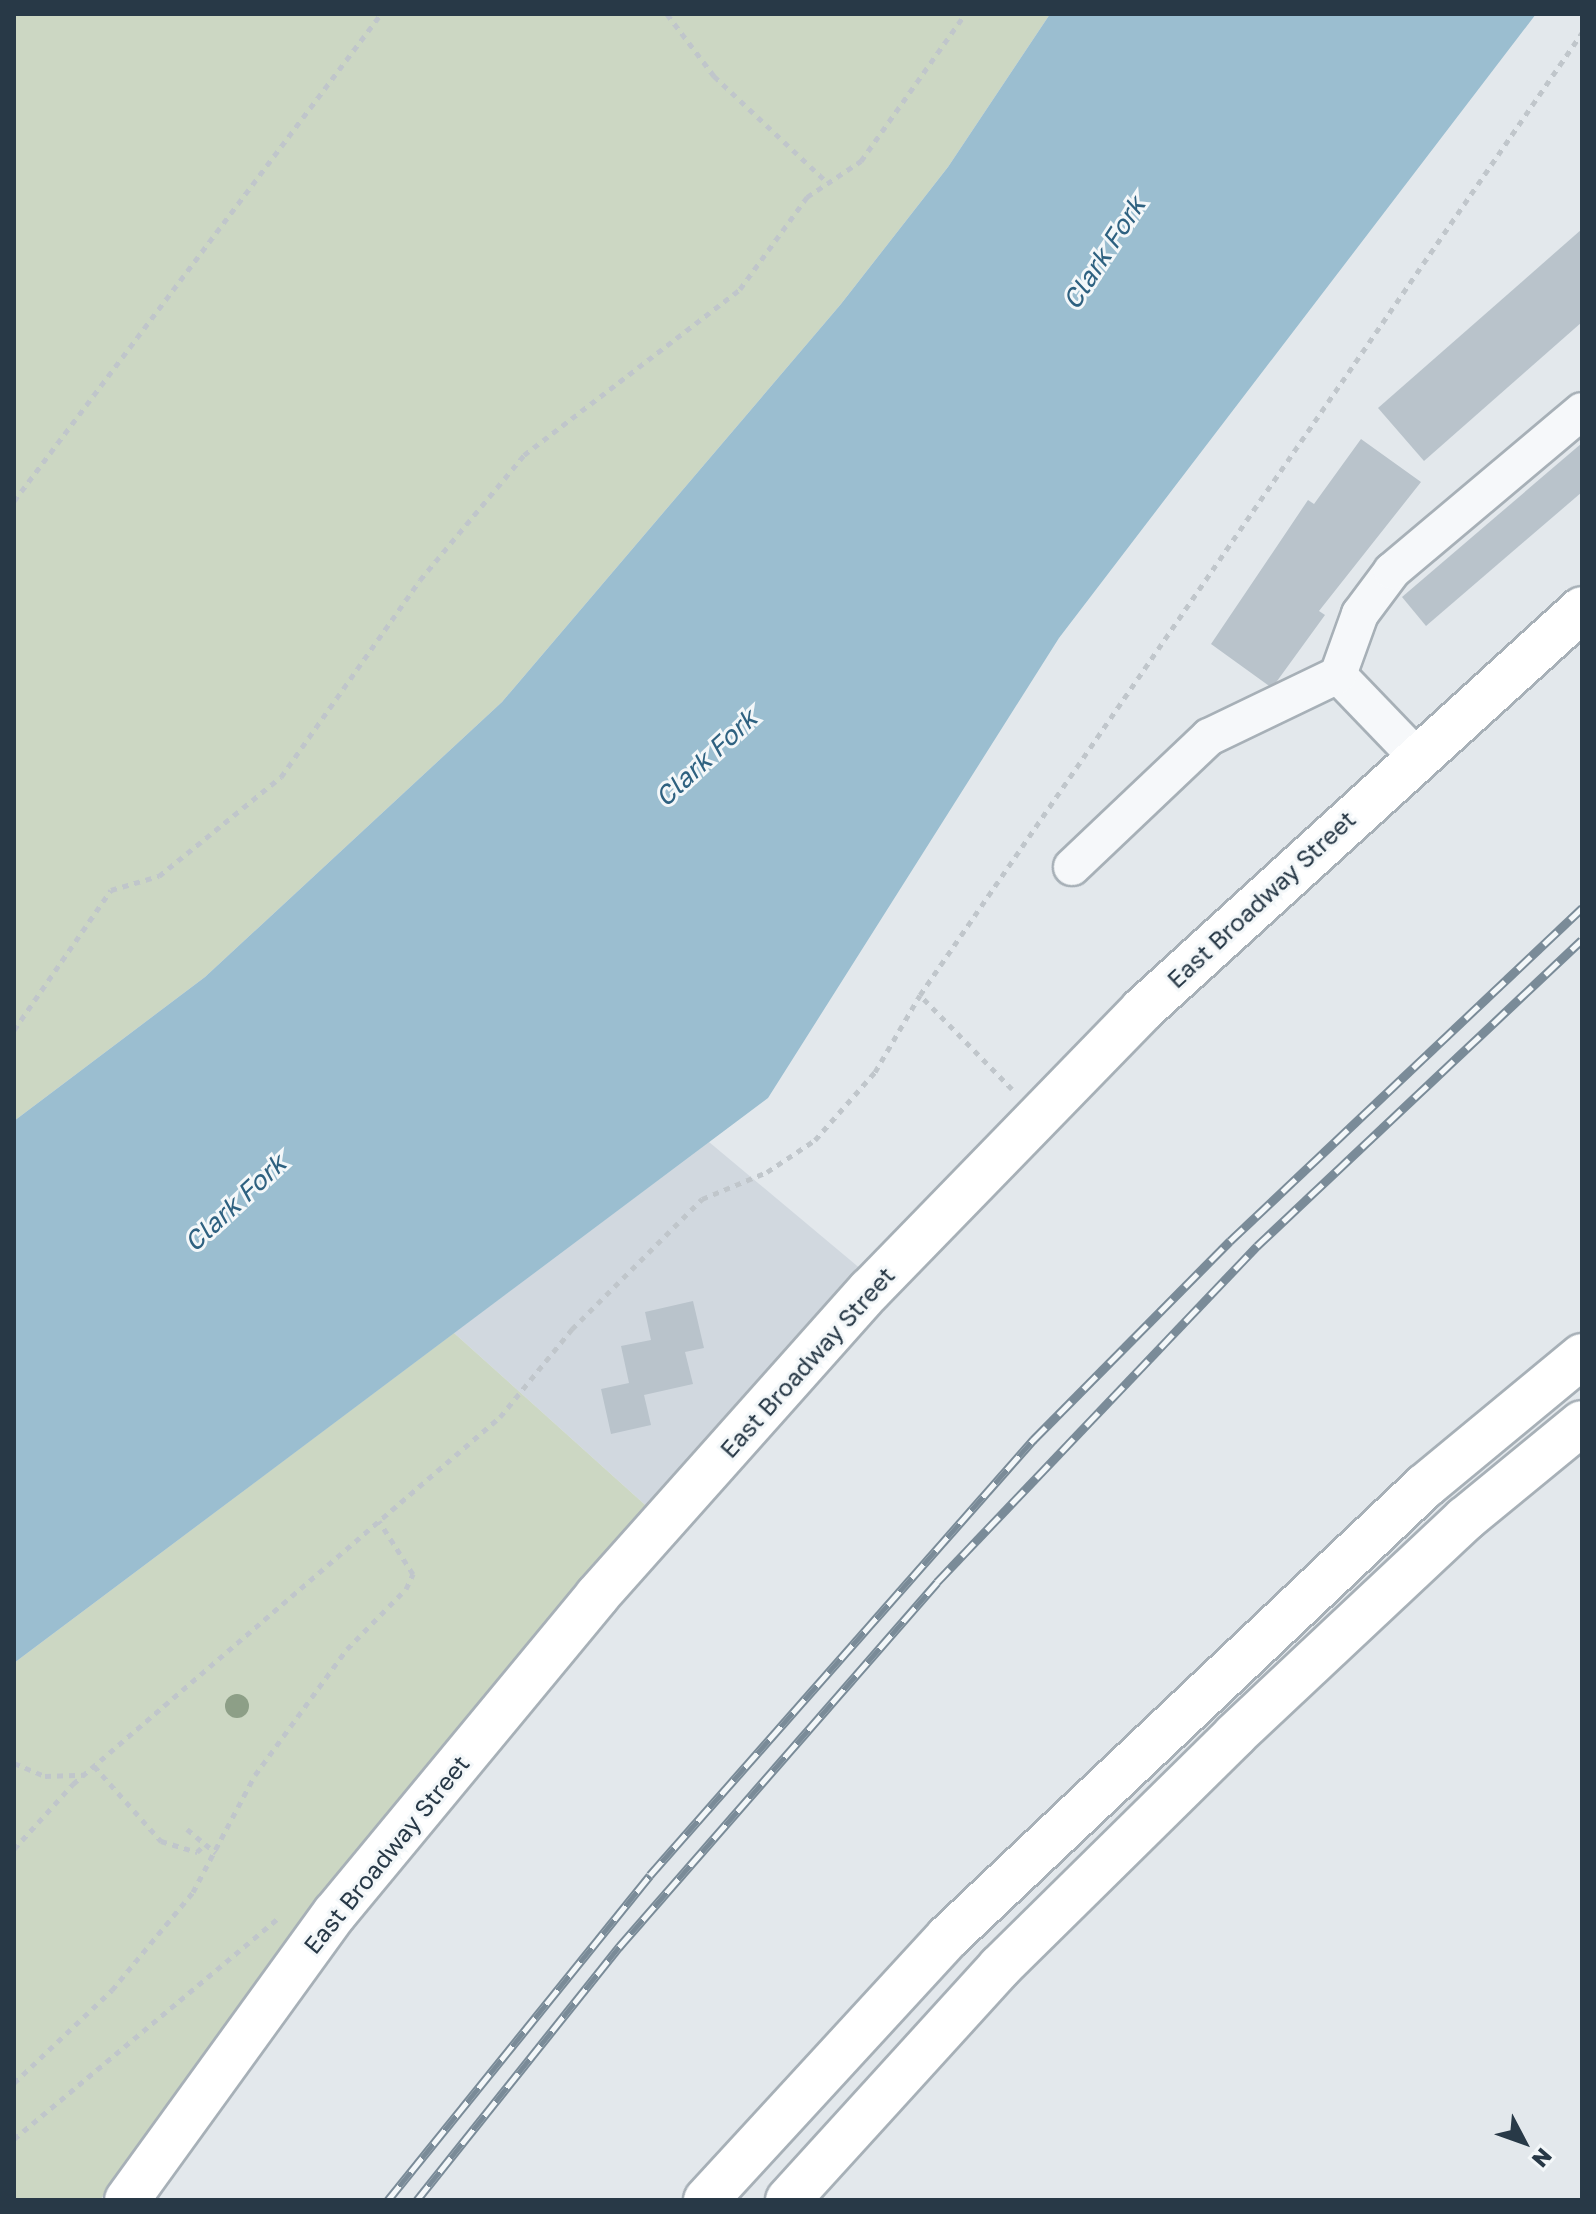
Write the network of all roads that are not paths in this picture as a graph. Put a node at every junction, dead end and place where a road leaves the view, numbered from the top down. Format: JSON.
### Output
{"nodes":[{"id":1,"x":1582,"y":411,"type":"edge"},
{"id":2,"x":1582,"y":609,"type":"edge"},
{"id":3,"x":1338,"y":675,"type":"junction"},
{"id":4,"x":1416,"y":756,"type":"junction"},
{"id":5,"x":1072,"y":867,"type":"dead end"},
{"id":6,"x":1582,"y":1356,"type":"edge"},
{"id":7,"x":1582,"y":1423,"type":"edge"},
{"id":8,"x":127,"y":2200,"type":"edge"},
{"id":9,"x":706,"y":2200,"type":"edge"},
{"id":10,"x":788,"y":2200,"type":"edge"}],
"edges":[{"from":1,"to":3,"type":"lane"},
{"from":2,"to":4,"type":"main road","name":"East Broadway Street"},
{"from":3,"to":4,"type":"lane"},
{"from":3,"to":5,"type":"lane"},
{"from":4,"to":8,"type":"main road","name":"East Broadway Street"},
{"from":6,"to":9,"type":"main road"},
{"from":7,"to":10,"type":"main road"}]}
